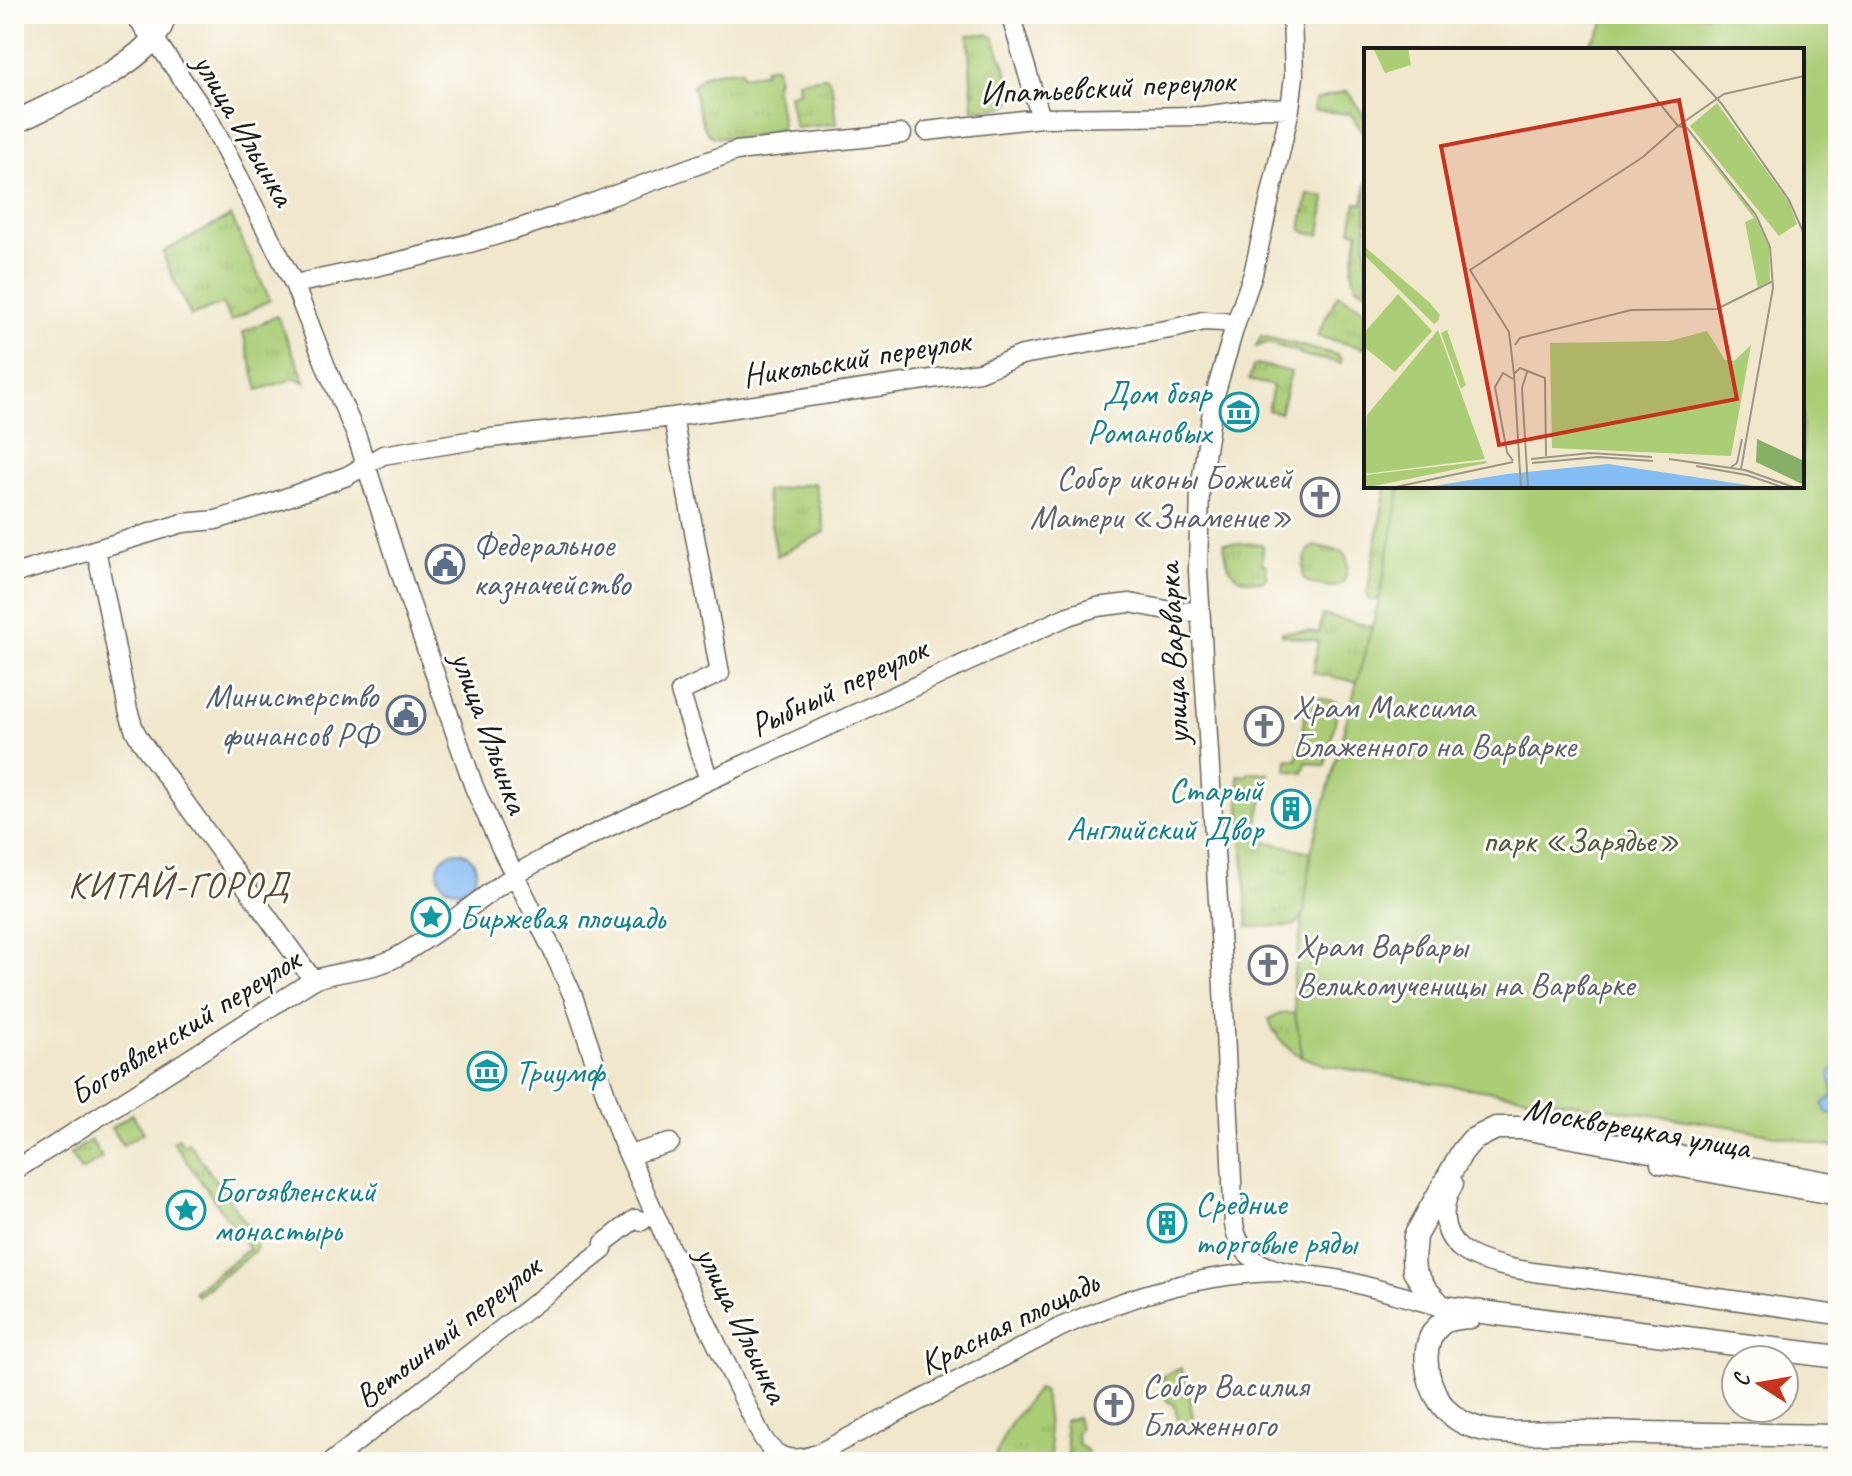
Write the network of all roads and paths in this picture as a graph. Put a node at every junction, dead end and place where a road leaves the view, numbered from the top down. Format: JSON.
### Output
{"nodes":[{"id":1,"x":136,"y":14,"type":"edge"},
{"id":2,"x":165,"y":14,"type":"edge"},
{"id":3,"x":1010,"y":14,"type":"edge"},
{"id":4,"x":1292,"y":14,"type":"edge"},
{"id":5,"x":154,"y":38,"type":"junction"},
{"id":6,"x":1290,"y":109,"type":"junction"},
{"id":7,"x":1041,"y":118,"type":"junction"},
{"id":8,"x":14,"y":123,"type":"edge"},
{"id":9,"x":927,"y":131,"type":"dead end"},
{"id":10,"x":902,"y":134,"type":"dead end"},
{"id":11,"x":294,"y":284,"type":"junction"},
{"id":12,"x":1235,"y":326,"type":"junction"},
{"id":13,"x":673,"y":417,"type":"junction"},
{"id":14,"x":366,"y":466,"type":"junction"},
{"id":15,"x":96,"y":549,"type":"junction"},
{"id":16,"x":14,"y":574,"type":"edge"},
{"id":17,"x":1200,"y":611,"type":"junction"},
{"id":18,"x":709,"y":780,"type":"junction"},
{"id":19,"x":515,"y":876,"type":"junction"},
{"id":20,"x":313,"y":980,"type":"junction"},
{"id":21,"x":670,"y":1143,"type":"dead end"},
{"id":22,"x":629,"y":1155,"type":"junction"},
{"id":23,"x":14,"y":1171,"type":"edge"},
{"id":24,"x":1838,"y":1185,"type":"edge"},
{"id":25,"x":1838,"y":1196,"type":"edge"},
{"id":26,"x":648,"y":1216,"type":"junction"},
{"id":27,"x":1287,"y":1272,"type":"junction"},
{"id":28,"x":1442,"y":1307,"type":"junction"},
{"id":29,"x":1495,"y":1314,"type":"junction"},
{"id":30,"x":1838,"y":1315,"type":"edge"},
{"id":31,"x":1838,"y":1357,"type":"edge"},
{"id":32,"x":1838,"y":1436,"type":"edge"},
{"id":33,"x":770,"y":1449,"type":"joint"},
{"id":34,"x":331,"y":1462,"type":"edge"}],
"edges":[{"from":1,"to":5,"type":"main road"},
{"from":2,"to":5,"type":"main road"},
{"from":3,"to":7,"type":"street"},
{"from":4,"to":6,"type":"street","name":"улица Варварка"},
{"from":5,"to":8,"type":"main road"},
{"from":5,"to":11,"type":"street","name":"улица Ильинка"},
{"from":6,"to":7,"type":"street","name":"Ипатьевский переулок"},
{"from":6,"to":12,"type":"street","name":"улица Варварка"},
{"from":7,"to":9,"type":"street","name":"Ипатьевский переулок"},
{"from":10,"to":11,"type":"street"},
{"from":11,"to":14,"type":"street","name":"улица Ильинка"},
{"from":12,"to":13,"type":"street","name":"Никольский переулок"},
{"from":12,"to":17,"type":"street","name":"улица Варварка"},
{"from":13,"to":14,"type":"street","name":"Никольский переулок"},
{"from":13,"to":18,"type":"street"},
{"from":14,"to":15,"type":"street","name":"Никольский переулок"},
{"from":14,"to":19,"type":"street","name":"улица Ильинка"},
{"from":15,"to":16,"type":"street","name":"Никольский переулок"},
{"from":15,"to":20,"type":"street"},
{"from":17,"to":18,"type":"street","name":"Рыбный переулок"},
{"from":17,"to":27,"type":"street","name":"улица Варварка"},
{"from":18,"to":19,"type":"street","name":"Рыбный переулок"},
{"from":19,"to":20,"type":"street","name":"Богоявленский переулок"},
{"from":19,"to":22,"type":"street","name":"улица Ильинка"},
{"from":20,"to":23,"type":"street","name":"Богоявленский переулок"},
{"from":21,"to":22,"type":"street"},
{"from":22,"to":26,"type":"street","name":"улица Ильинка"},
{"from":24,"to":28,"type":"main road","name":"Москворецкая улица"},
{"from":25,"to":30,"type":"street","name":"Москворецкая улица"},
{"from":26,"to":33,"type":"street","name":"улица Ильинка"},
{"from":26,"to":34,"type":"street","name":"Ветошный переулок"},
{"from":27,"to":28,"type":"street"},
{"from":27,"to":33,"type":"street","name":"Красная площадь"},
{"from":28,"to":29,"type":"main road"},
{"from":29,"to":31,"type":"main road"},
{"from":29,"to":32,"type":"main road"}]}
